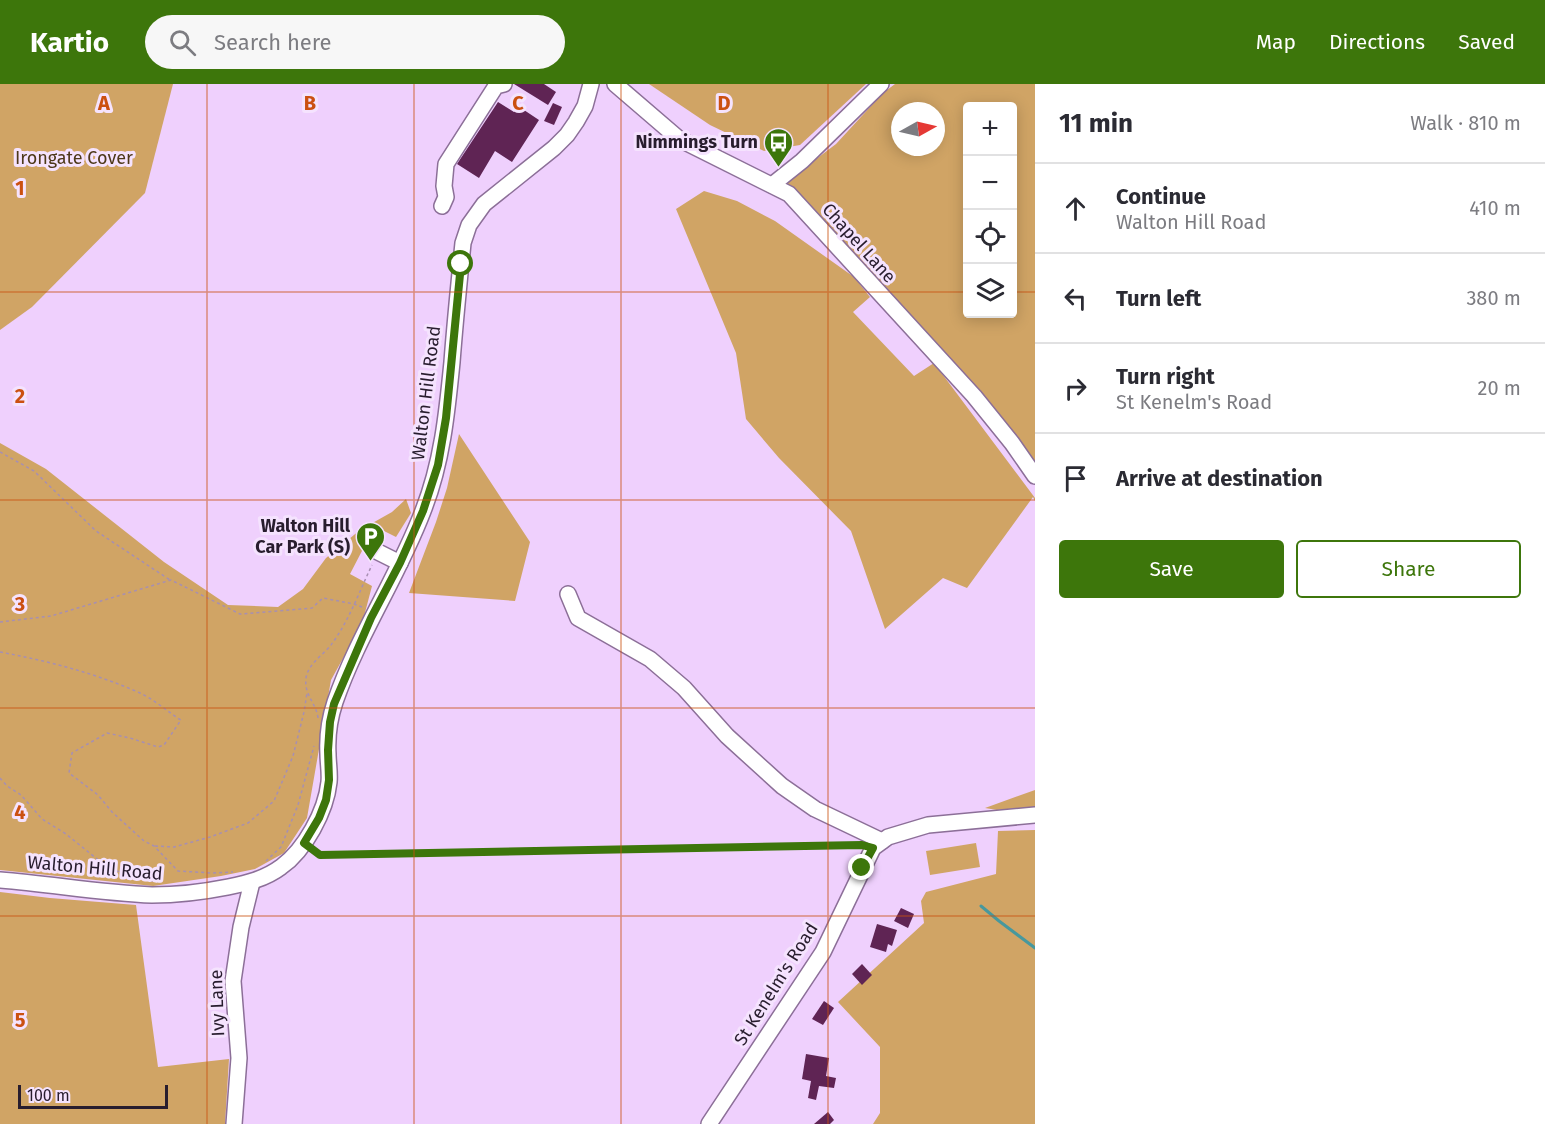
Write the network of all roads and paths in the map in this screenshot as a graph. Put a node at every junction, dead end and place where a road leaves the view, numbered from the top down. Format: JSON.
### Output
{"nodes":[{"id":1,"x":504,"y":84,"type":"edge"},
{"id":2,"x":591,"y":84,"type":"edge"},
{"id":3,"x":615,"y":84,"type":"edge"},
{"id":4,"x":881,"y":84,"type":"edge"},
{"id":5,"x":772,"y":185,"type":"junction"},
{"id":6,"x":442,"y":206,"type":"dead end"},
{"id":7,"x":0,"y":452,"type":"edge"},
{"id":8,"x":1035,"y":476,"type":"edge"},
{"id":9,"x":378,"y":552,"type":"joint"},
{"id":10,"x":400,"y":563,"type":"junction"},
{"id":11,"x":171,"y":580,"type":"junction"},
{"id":12,"x":568,"y":594,"type":"dead end"},
{"id":13,"x":354,"y":604,"type":"junction"},
{"id":14,"x":0,"y":622,"type":"edge"},
{"id":15,"x":0,"y":652,"type":"edge"},
{"id":16,"x":307,"y":691,"type":"junction"},
{"id":17,"x":318,"y":725,"type":"dead end"},
{"id":18,"x":315,"y":745,"type":"dead end"},
{"id":19,"x":0,"y":778,"type":"edge"},
{"id":20,"x":1035,"y":815,"type":"edge"},
{"id":21,"x":304,"y":843,"type":"junction"},
{"id":22,"x":877,"y":845,"type":"junction"},
{"id":23,"x":154,"y":846,"type":"junction"},
{"id":24,"x":266,"y":861,"type":"dead end"},
{"id":25,"x":240,"y":872,"type":"dead end"},
{"id":26,"x":0,"y":880,"type":"edge"},
{"id":27,"x":159,"y":882,"type":"dead end"},
{"id":28,"x":252,"y":882,"type":"junction"},
{"id":29,"x":234,"y":1124,"type":"edge"},
{"id":30,"x":709,"y":1124,"type":"edge"}],
"edges":[{"from":1,"to":6,"type":"street"},
{"from":2,"to":10,"type":"street","name":"Walton Hill Road"},
{"from":3,"to":5,"type":"street","name":"Chapel Lane"},
{"from":4,"to":5,"type":"street"},
{"from":5,"to":8,"type":"street","name":"Chapel Lane"},
{"from":7,"to":11,"type":"path"},
{"from":9,"to":10,"type":"street"},
{"from":9,"to":13,"type":"path"},
{"from":10,"to":21,"type":"street","name":"Walton Hill Road"},
{"from":11,"to":13,"type":"path"},
{"from":11,"to":14,"type":"path"},
{"from":12,"to":22,"type":"street"},
{"from":13,"to":16,"type":"path"},
{"from":15,"to":23,"type":"path"},
{"from":16,"to":17,"type":"path"},
{"from":16,"to":23,"type":"path"},
{"from":18,"to":24,"type":"path"},
{"from":19,"to":27,"type":"path"},
{"from":20,"to":22,"type":"street"},
{"from":21,"to":22,"type":"path"},
{"from":21,"to":28,"type":"street","name":"Walton Hill Road"},
{"from":22,"to":30,"type":"street","name":"St Kenelm's Road"},
{"from":23,"to":25,"type":"path"},
{"from":26,"to":28,"type":"street","name":"Walton Hill Road"},
{"from":28,"to":29,"type":"street","name":"Ivy Lane"}]}
